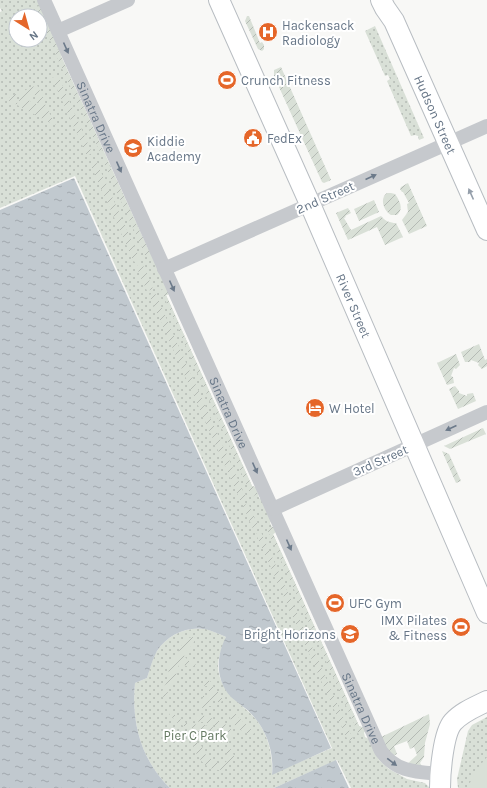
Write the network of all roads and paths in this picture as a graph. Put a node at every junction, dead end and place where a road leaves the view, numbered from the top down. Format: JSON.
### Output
{"nodes":[{"id":1,"x":44,"y":0,"type":"edge"},
{"id":2,"x":128,"y":0,"type":"edge"},
{"id":3,"x":218,"y":0,"type":"edge"},
{"id":4,"x":381,"y":0,"type":"edge"},
{"id":5,"x":58,"y":31,"type":"junction"},
{"id":6,"x":487,"y":126,"type":"edge"},
{"id":7,"x":448,"y":143,"type":"junction"},
{"id":8,"x":310,"y":204,"type":"junction"},
{"id":9,"x":487,"y":230,"type":"edge"},
{"id":10,"x":164,"y":269,"type":"junction"},
{"id":11,"x":487,"y":412,"type":"edge"},
{"id":12,"x":414,"y":445,"type":"junction"},
{"id":13,"x":273,"y":509,"type":"junction"},
{"id":14,"x":487,"y":613,"type":"edge"},
{"id":15,"x":487,"y":701,"type":"edge"},
{"id":16,"x":440,"y":781,"type":"edge"}],
"edges":[{"from":1,"to":5,"type":"street","name":"Sinatra Drive"},
{"from":2,"to":5,"type":"street"},
{"from":3,"to":8,"type":"street","name":"River Street"},
{"from":4,"to":7,"type":"street","name":"Hudson Street"},
{"from":5,"to":10,"type":"street","name":"Sinatra Drive","one_way":true},
{"from":6,"to":7,"type":"street","name":"2nd Street"},
{"from":8,"to":7,"type":"street","name":"2nd Street","one_way":true},
{"from":9,"to":7,"type":"street","name":"Hudson Street","one_way":true},
{"from":8,"to":10,"type":"street","name":"2nd Street"},
{"from":8,"to":12,"type":"street","name":"River Street"},
{"from":10,"to":13,"type":"street","name":"Sinatra Drive","one_way":true},
{"from":11,"to":12,"type":"street","name":"3rd Street","one_way":true},
{"from":12,"to":13,"type":"street","name":"3rd Street"},
{"from":12,"to":14,"type":"street","name":"River Street"},
{"from":13,"to":16,"type":"street","name":"Sinatra Drive","one_way":true},
{"from":15,"to":16,"type":"street"}]}
